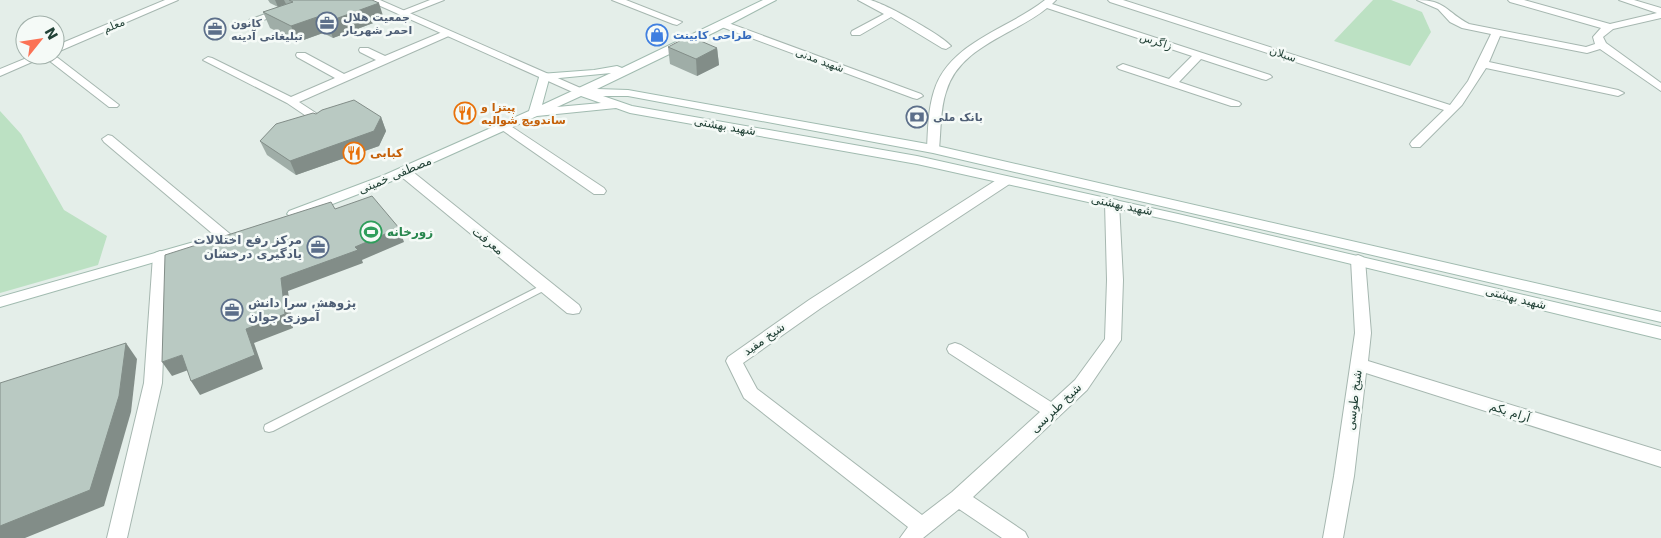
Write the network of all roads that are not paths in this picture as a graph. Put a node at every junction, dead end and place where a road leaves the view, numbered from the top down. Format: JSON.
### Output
{"nodes":[{"id":1,"x":171,"y":0,"type":"edge"},
{"id":2,"x":313,"y":0,"type":"edge"},
{"id":3,"x":372,"y":0,"type":"edge"},
{"id":4,"x":439,"y":0,"type":"edge"},
{"id":5,"x":617,"y":0,"type":"edge"},
{"id":6,"x":771,"y":0,"type":"edge"},
{"id":7,"x":863,"y":0,"type":"edge"},
{"id":8,"x":1113,"y":0,"type":"edge"},
{"id":9,"x":1422,"y":0,"type":"edge"},
{"id":10,"x":1513,"y":0,"type":"edge"},
{"id":11,"x":1624,"y":0,"type":"edge"},
{"id":12,"x":1049,"y":2,"type":"edge"},
{"id":13,"x":1661,"y":11,"type":"edge"},
{"id":14,"x":402,"y":13,"type":"junction"},
{"id":15,"x":892,"y":14,"type":"junction"},
{"id":16,"x":1661,"y":16,"type":"edge"},
{"id":17,"x":254,"y":20,"type":"dead end"},
{"id":18,"x":677,"y":22,"type":"dead end"},
{"id":19,"x":723,"y":24,"type":"junction"},
{"id":20,"x":1610,"y":27,"type":"junction"},
{"id":21,"x":1497,"y":31,"type":"junction"},
{"id":22,"x":447,"y":33,"type":"junction"},
{"id":23,"x":856,"y":33,"type":"dead end"},
{"id":24,"x":1601,"y":45,"type":"junction"},
{"id":25,"x":65,"y":46,"type":"edge"},
{"id":26,"x":946,"y":46,"type":"dead end"},
{"id":27,"x":364,"y":50,"type":"dead end"},
{"id":28,"x":301,"y":55,"type":"dead end"},
{"id":29,"x":1198,"y":55,"type":"junction"},
{"id":30,"x":208,"y":60,"type":"dead end"},
{"id":31,"x":385,"y":60,"type":"junction"},
{"id":32,"x":1484,"y":64,"type":"junction"},
{"id":33,"x":16,"y":65,"type":"edge"},
{"id":34,"x":60,"y":65,"type":"edge"},
{"id":35,"x":635,"y":66,"type":"junction"},
{"id":36,"x":1123,"y":67,"type":"dead end"},
{"id":37,"x":3,"y":70,"type":"edge"},
{"id":38,"x":544,"y":76,"type":"junction"},
{"id":39,"x":1266,"y":77,"type":"dead end"},
{"id":40,"x":344,"y":78,"type":"junction"},
{"id":41,"x":1170,"y":84,"type":"junction"},
{"id":42,"x":1661,"y":88,"type":"edge"},
{"id":43,"x":581,"y":92,"type":"junction"},
{"id":44,"x":1618,"y":93,"type":"dead end"},
{"id":45,"x":917,"y":96,"type":"dead end"},
{"id":46,"x":291,"y":101,"type":"junction"},
{"id":47,"x":1235,"y":104,"type":"dead end"},
{"id":48,"x":114,"y":105,"type":"dead end"},
{"id":49,"x":618,"y":105,"type":"junction"},
{"id":50,"x":1452,"y":109,"type":"junction"},
{"id":51,"x":534,"y":113,"type":"junction"},
{"id":52,"x":321,"y":122,"type":"edge"},
{"id":53,"x":506,"y":126,"type":"junction"},
{"id":54,"x":108,"y":139,"type":"dead end"},
{"id":55,"x":1416,"y":144,"type":"dead end"},
{"id":56,"x":933,"y":149,"type":"junction"},
{"id":57,"x":403,"y":171,"type":"junction"},
{"id":58,"x":1006,"y":180,"type":"junction"},
{"id":59,"x":599,"y":191,"type":"dead end"},
{"id":60,"x":1112,"y":203,"type":"junction"},
{"id":61,"x":279,"y":219,"type":"edge"},
{"id":62,"x":160,"y":256,"type":"junction"},
{"id":63,"x":1358,"y":260,"type":"junction"},
{"id":64,"x":544,"y":287,"type":"junction"},
{"id":65,"x":0,"y":302,"type":"edge"},
{"id":66,"x":572,"y":310,"type":"dead end"},
{"id":67,"x":1661,"y":317,"type":"edge"},
{"id":68,"x":1661,"y":333,"type":"edge"},
{"id":69,"x":955,"y":349,"type":"dead end"},
{"id":70,"x":1359,"y":364,"type":"junction"},
{"id":71,"x":1052,"y":412,"type":"junction"},
{"id":72,"x":269,"y":428,"type":"dead end"},
{"id":73,"x":1661,"y":459,"type":"edge"},
{"id":74,"x":959,"y":498,"type":"junction"},
{"id":75,"x":916,"y":532,"type":"edge"},
{"id":76,"x":117,"y":538,"type":"edge"},
{"id":77,"x":1018,"y":538,"type":"edge"},
{"id":78,"x":1333,"y":538,"type":"edge"}],
"edges":[{"from":1,"to":25,"type":"street","name":"معلم"},
{"from":2,"to":17,"type":"street"},
{"from":3,"to":14,"type":"street","name":"شهید بهشتی"},
{"from":4,"to":14,"type":"street"},
{"from":5,"to":18,"type":"street"},
{"from":6,"to":19,"type":"street","name":"مصطفی خمینی"},
{"from":7,"to":15,"type":"street"},
{"from":8,"to":50,"type":"street","name":"سبلان"},
{"from":9,"to":21,"type":"street"},
{"from":10,"to":20,"type":"street"},
{"from":11,"to":13,"type":"street"},
{"from":12,"to":29,"type":"street","name":"زاگرس"},
{"from":12,"to":56,"type":"street"},
{"from":14,"to":22,"type":"street","name":"شهید بهشتی"},
{"from":15,"to":23,"type":"street"},
{"from":15,"to":26,"type":"street"},
{"from":16,"to":20,"type":"street"},
{"from":19,"to":35,"type":"street","name":"مصطفی خمینی"},
{"from":19,"to":45,"type":"street","name":"شهید مدنی"},
{"from":20,"to":24,"type":"street"},
{"from":21,"to":24,"type":"street"},
{"from":21,"to":32,"type":"street"},
{"from":22,"to":31,"type":"street"},
{"from":22,"to":38,"type":"street","name":"شهید بهشتی"},
{"from":24,"to":42,"type":"street"},
{"from":27,"to":31,"type":"street"},
{"from":28,"to":40,"type":"street"},
{"from":29,"to":39,"type":"street","name":"زاگرس"},
{"from":29,"to":41,"type":"street"},
{"from":30,"to":46,"type":"street"},
{"from":31,"to":40,"type":"street"},
{"from":32,"to":44,"type":"street"},
{"from":32,"to":50,"type":"street"},
{"from":33,"to":37,"type":"street"},
{"from":34,"to":48,"type":"street"},
{"from":35,"to":38,"type":"street"},
{"from":35,"to":43,"type":"street","name":"مصطفی خمینی"},
{"from":36,"to":41,"type":"street"},
{"from":38,"to":43,"type":"street","name":"شهید بهشتی"},
{"from":38,"to":51,"type":"street"},
{"from":40,"to":46,"type":"street"},
{"from":41,"to":47,"type":"street"},
{"from":43,"to":49,"type":"street","name":"شهید بهشتی"},
{"from":43,"to":51,"type":"street","name":"مصطفی خمینی"},
{"from":43,"to":56,"type":"street","name":"شهید بهشتی"},
{"from":46,"to":52,"type":"street"},
{"from":49,"to":51,"type":"street"},
{"from":49,"to":58,"type":"street","name":"شهید بهشتی"},
{"from":50,"to":55,"type":"street"},
{"from":51,"to":53,"type":"street","name":"مصطفی خمینی"},
{"from":53,"to":57,"type":"street","name":"مصطفی خمینی"},
{"from":53,"to":59,"type":"street"},
{"from":54,"to":62,"type":"street"},
{"from":56,"to":67,"type":"street","name":"شهید بهشتی"},
{"from":57,"to":61,"type":"street","name":"مصطفی خمینی"},
{"from":57,"to":64,"type":"street","name":"معرفت"},
{"from":58,"to":60,"type":"street","name":"شهید بهشتی"},
{"from":58,"to":75,"type":"street","name":"شیخ مفید"},
{"from":60,"to":63,"type":"street","name":"شهید بهشتی"},
{"from":60,"to":71,"type":"street","name":"شیخ طبرسی"},
{"from":62,"to":65,"type":"street"},
{"from":62,"to":76,"type":"street"},
{"from":63,"to":68,"type":"street","name":"شهید بهشتی"},
{"from":63,"to":70,"type":"street","name":"شیخ طوسی"},
{"from":64,"to":66,"type":"street","name":"معرفت"},
{"from":64,"to":72,"type":"lane"},
{"from":69,"to":71,"type":"street"},
{"from":70,"to":73,"type":"street","name":"آرام یکم"},
{"from":70,"to":78,"type":"street","name":"شیخ طوسی"},
{"from":71,"to":74,"type":"street","name":"شیخ طبرسی"},
{"from":74,"to":75,"type":"street","name":"شیخ طبرسی"},
{"from":74,"to":77,"type":"street"}]}
